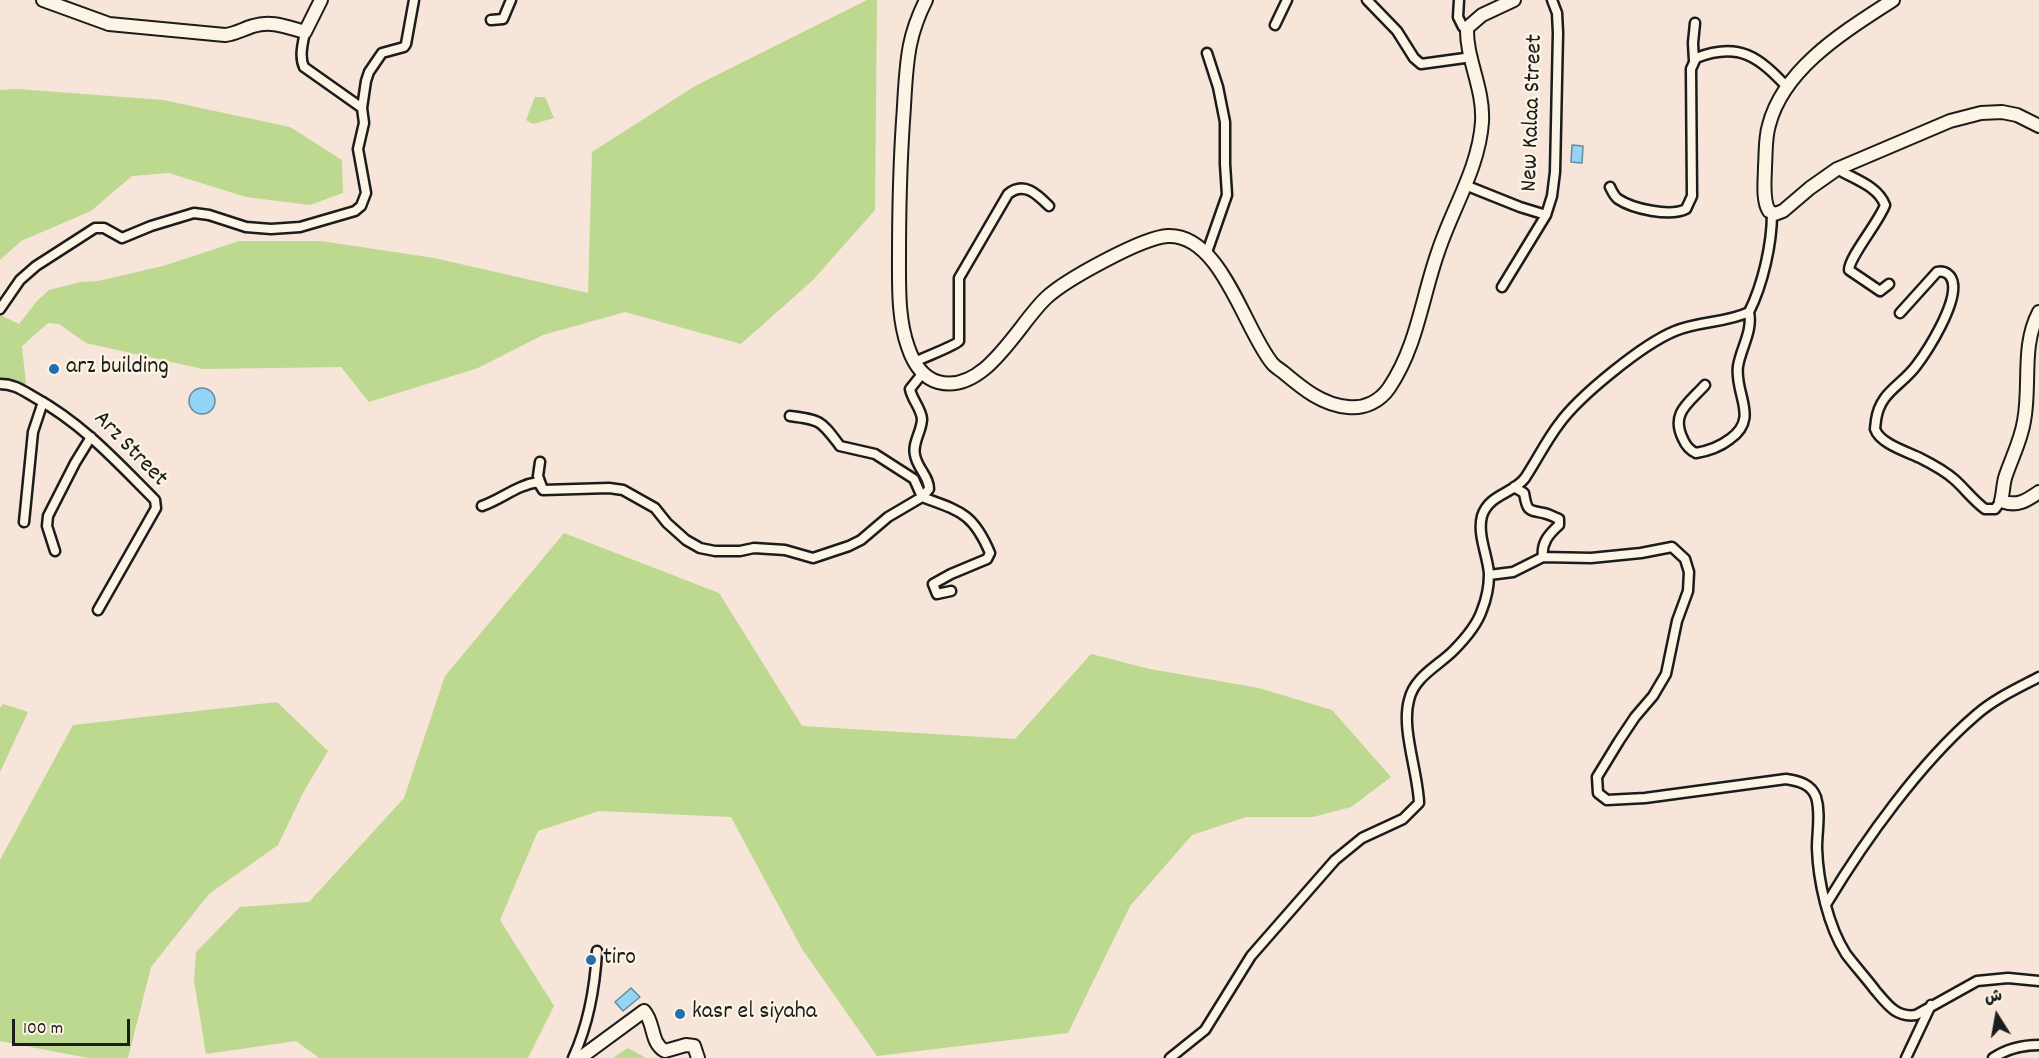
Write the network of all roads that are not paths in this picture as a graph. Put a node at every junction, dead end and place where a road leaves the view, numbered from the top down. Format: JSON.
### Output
{"nodes":[{"id":1,"x":43,"y":0,"type":"edge"},
{"id":2,"x":321,"y":0,"type":"edge"},
{"id":3,"x":414,"y":0,"type":"edge"},
{"id":4,"x":511,"y":0,"type":"edge"},
{"id":5,"x":926,"y":0,"type":"edge"},
{"id":6,"x":1287,"y":0,"type":"edge"},
{"id":7,"x":1367,"y":0,"type":"edge"},
{"id":8,"x":1459,"y":0,"type":"edge"},
{"id":9,"x":1514,"y":0,"type":"edge"},
{"id":10,"x":1552,"y":0,"type":"edge"},
{"id":11,"x":1893,"y":0,"type":"edge"},
{"id":12,"x":491,"y":20,"type":"dead end"},
{"id":13,"x":1695,"y":23,"type":"dead end"},
{"id":14,"x":1275,"y":25,"type":"dead end"},
{"id":15,"x":1467,"y":28,"type":"junction"},
{"id":16,"x":305,"y":32,"type":"junction"},
{"id":17,"x":1207,"y":53,"type":"dead end"},
{"id":18,"x":1472,"y":57,"type":"junction"},
{"id":19,"x":1694,"y":61,"type":"junction"},
{"id":20,"x":1788,"y":88,"type":"junction"},
{"id":21,"x":362,"y":108,"type":"junction"},
{"id":22,"x":2039,"y":126,"type":"edge"},
{"id":23,"x":1837,"y":170,"type":"junction"},
{"id":24,"x":1465,"y":185,"type":"junction"},
{"id":25,"x":1610,"y":187,"type":"dead end"},
{"id":26,"x":1049,"y":206,"type":"dead end"},
{"id":27,"x":1772,"y":213,"type":"junction"},
{"id":28,"x":1546,"y":215,"type":"junction"},
{"id":29,"x":1206,"y":255,"type":"junction"},
{"id":30,"x":1889,"y":284,"type":"dead end"},
{"id":31,"x":1502,"y":287,"type":"dead end"},
{"id":32,"x":0,"y":309,"type":"edge"},
{"id":33,"x":1749,"y":312,"type":"junction"},
{"id":34,"x":2039,"y":312,"type":"edge"},
{"id":35,"x":1900,"y":313,"type":"dead end"},
{"id":36,"x":915,"y":362,"type":"junction"},
{"id":37,"x":922,"y":374,"type":"junction"},
{"id":38,"x":0,"y":384,"type":"edge"},
{"id":39,"x":1705,"y":385,"type":"dead end"},
{"id":40,"x":43,"y":402,"type":"junction"},
{"id":41,"x":790,"y":416,"type":"dead end"},
{"id":42,"x":91,"y":437,"type":"junction"},
{"id":43,"x":540,"y":462,"type":"dead end"},
{"id":44,"x":1514,"y":487,"type":"junction"},
{"id":45,"x":543,"y":490,"type":"junction"},
{"id":46,"x":2039,"y":492,"type":"edge"},
{"id":47,"x":922,"y":498,"type":"junction"},
{"id":48,"x":2001,"y":501,"type":"junction"},
{"id":49,"x":482,"y":506,"type":"dead end"},
{"id":50,"x":24,"y":522,"type":"dead end"},
{"id":51,"x":55,"y":551,"type":"dead end"},
{"id":52,"x":1543,"y":557,"type":"junction"},
{"id":53,"x":1489,"y":575,"type":"junction"},
{"id":54,"x":951,"y":591,"type":"dead end"},
{"id":55,"x":98,"y":610,"type":"dead end"},
{"id":56,"x":2039,"y":676,"type":"edge"},
{"id":57,"x":1827,"y":903,"type":"junction"},
{"id":58,"x":597,"y":951,"type":"dead end"},
{"id":59,"x":2039,"y":981,"type":"edge"},
{"id":60,"x":1931,"y":1005,"type":"junction"},
{"id":61,"x":2039,"y":1045,"type":"edge"},
{"id":62,"x":573,"y":1058,"type":"edge"},
{"id":63,"x":580,"y":1058,"type":"edge"},
{"id":64,"x":698,"y":1058,"type":"edge"},
{"id":65,"x":1170,"y":1058,"type":"edge"},
{"id":66,"x":1906,"y":1058,"type":"edge"},
{"id":67,"x":1993,"y":1058,"type":"edge"}],
"edges":[{"from":1,"to":16,"type":"main road"},
{"from":2,"to":16,"type":"main road"},
{"from":3,"to":21,"type":"street"},
{"from":4,"to":12,"type":"street"},
{"from":5,"to":36,"type":"main road"},
{"from":6,"to":14,"type":"street"},
{"from":7,"to":18,"type":"street"},
{"from":8,"to":15,"type":"street"},
{"from":9,"to":15,"type":"main road"},
{"from":10,"to":28,"type":"street","name":"New Kalaa Street"},
{"from":11,"to":20,"type":"main road"},
{"from":13,"to":19,"type":"street"},
{"from":15,"to":18,"type":"main road"},
{"from":16,"to":21,"type":"street"},
{"from":17,"to":29,"type":"street"},
{"from":18,"to":24,"type":"main road"},
{"from":19,"to":20,"type":"street"},
{"from":19,"to":25,"type":"street"},
{"from":20,"to":27,"type":"main road"},
{"from":21,"to":32,"type":"street"},
{"from":22,"to":23,"type":"main road"},
{"from":23,"to":27,"type":"main road"},
{"from":23,"to":30,"type":"street"},
{"from":24,"to":28,"type":"street"},
{"from":24,"to":29,"type":"main road"},
{"from":26,"to":36,"type":"street"},
{"from":27,"to":33,"type":"street"},
{"from":28,"to":31,"type":"street","name":"New Kalaa Street"},
{"from":29,"to":37,"type":"main road"},
{"from":33,"to":39,"type":"street"},
{"from":33,"to":44,"type":"street"},
{"from":34,"to":48,"type":"main road"},
{"from":35,"to":48,"type":"street"},
{"from":36,"to":37,"type":"main road"},
{"from":37,"to":47,"type":"street"},
{"from":38,"to":40,"type":"street","name":"Arz Street"},
{"from":40,"to":42,"type":"street","name":"Arz Street"},
{"from":40,"to":50,"type":"street"},
{"from":41,"to":47,"type":"street"},
{"from":42,"to":51,"type":"street"},
{"from":42,"to":55,"type":"street","name":"Arz Street"},
{"from":43,"to":45,"type":"street"},
{"from":44,"to":52,"type":"street"},
{"from":44,"to":53,"type":"street"},
{"from":45,"to":47,"type":"street"},
{"from":45,"to":49,"type":"street"},
{"from":46,"to":48,"type":"main road"},
{"from":47,"to":54,"type":"street"},
{"from":52,"to":53,"type":"street"},
{"from":52,"to":57,"type":"street"},
{"from":53,"to":65,"type":"street"},
{"from":56,"to":57,"type":"street"},
{"from":57,"to":60,"type":"street"},
{"from":58,"to":62,"type":"street"},
{"from":59,"to":60,"type":"street"},
{"from":60,"to":66,"type":"street"},
{"from":61,"to":67,"type":"street"},
{"from":63,"to":64,"type":"main road"}]}
